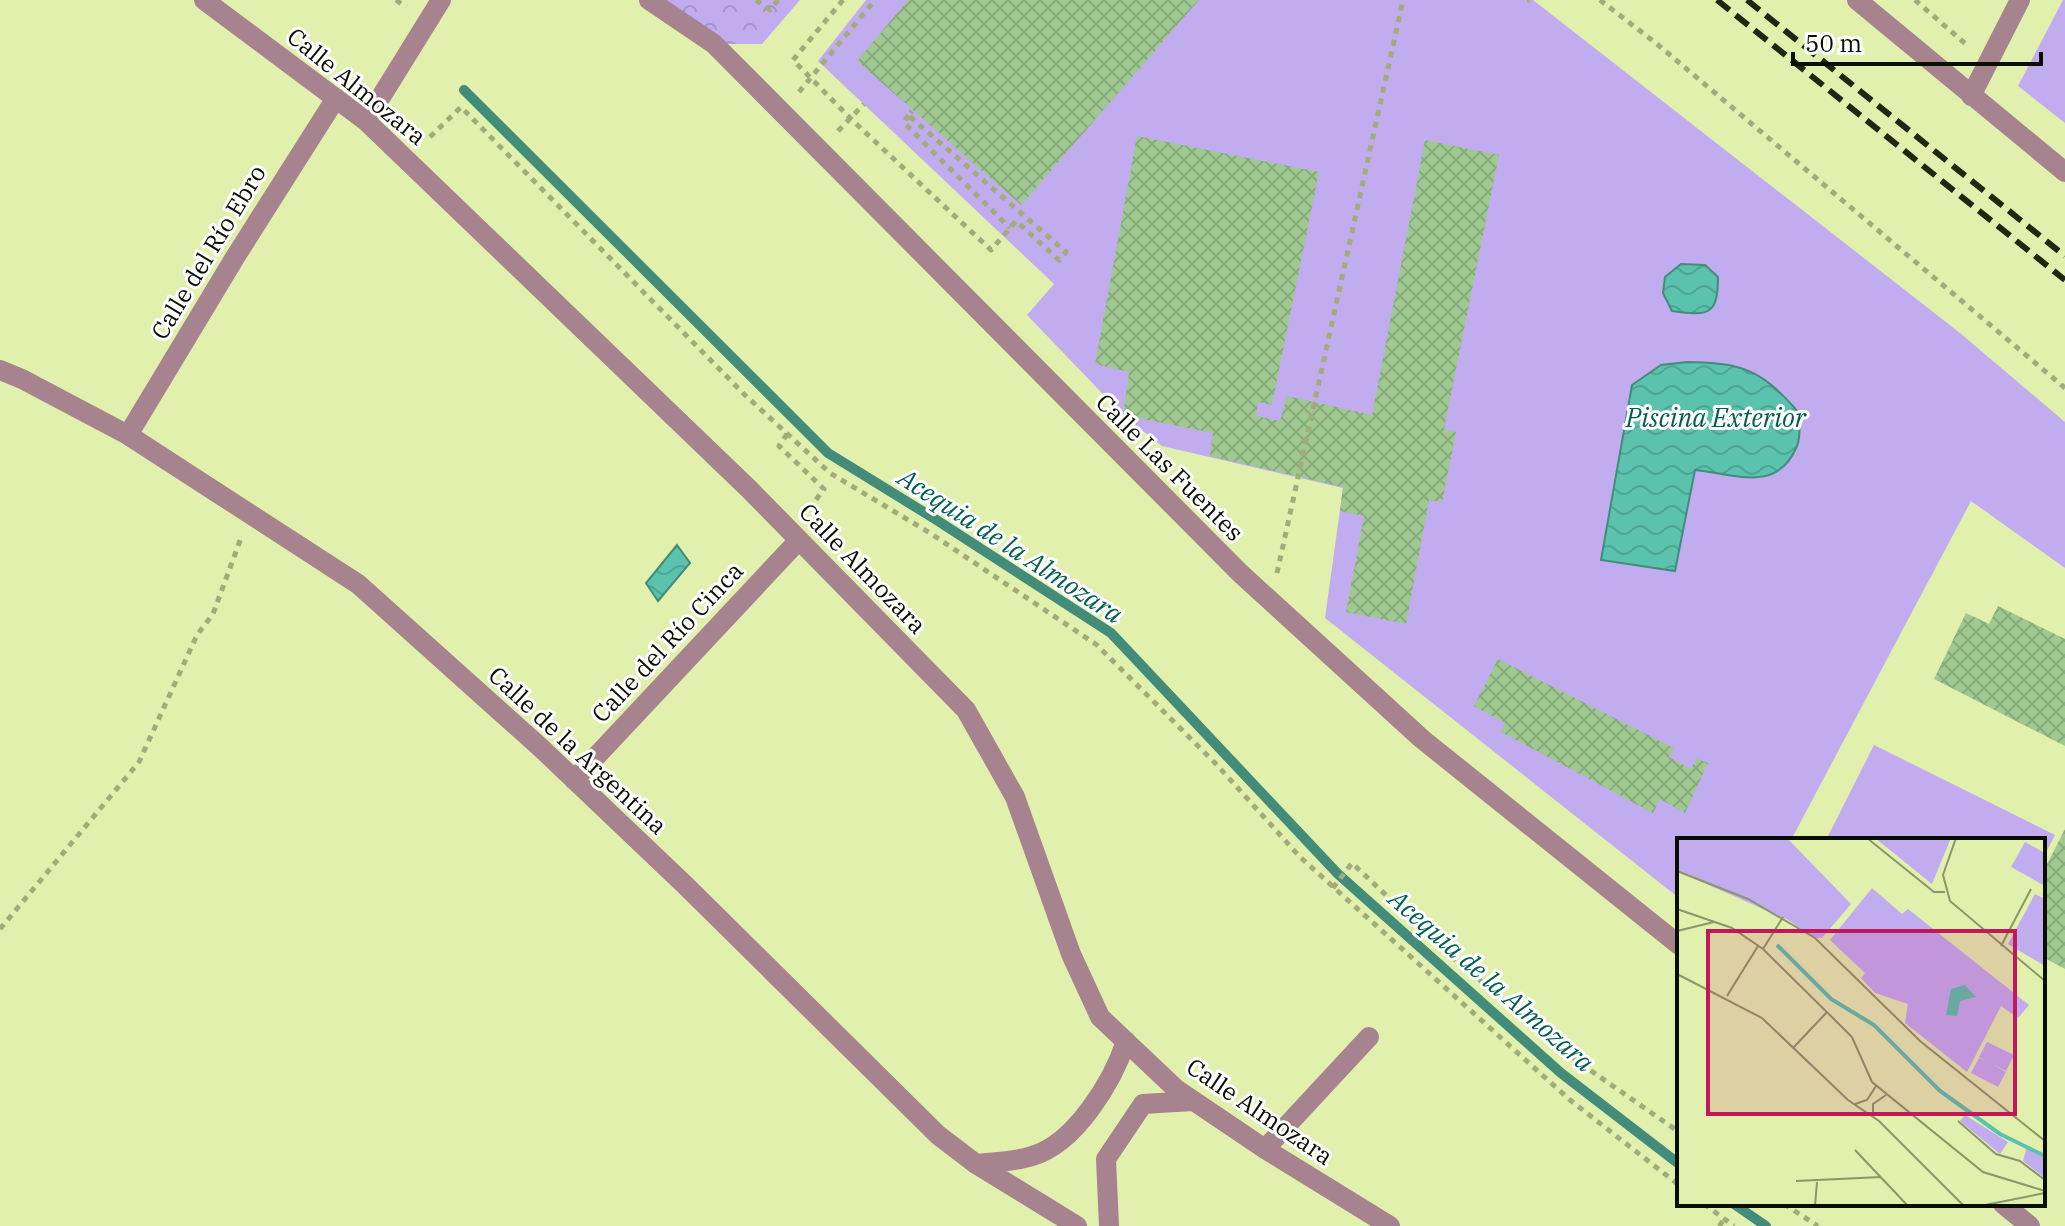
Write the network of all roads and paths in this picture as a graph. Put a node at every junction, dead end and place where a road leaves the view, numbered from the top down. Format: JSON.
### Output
{"nodes":[{"id":1,"x":204,"y":0,"type":"edge"},
{"id":2,"x":396,"y":0,"type":"edge"},
{"id":3,"x":441,"y":0,"type":"edge"},
{"id":4,"x":649,"y":0,"type":"edge"},
{"id":5,"x":756,"y":0,"type":"edge"},
{"id":6,"x":778,"y":0,"type":"edge"},
{"id":7,"x":843,"y":0,"type":"edge"},
{"id":8,"x":875,"y":0,"type":"edge"},
{"id":9,"x":1403,"y":0,"type":"edge"},
{"id":10,"x":1600,"y":0,"type":"edge"},
{"id":11,"x":1857,"y":0,"type":"edge"},
{"id":12,"x":2020,"y":0,"type":"edge"},
{"id":13,"x":407,"y":8,"type":"dead end"},
{"id":14,"x":811,"y":78,"type":"junction"},
{"id":15,"x":798,"y":92,"type":"dead end"},
{"id":16,"x":1971,"y":96,"type":"junction"},
{"id":17,"x":336,"y":98,"type":"junction"},
{"id":18,"x":864,"y":104,"type":"dead end"},
{"id":19,"x":850,"y":118,"type":"junction"},
{"id":20,"x":366,"y":121,"type":"junction"},
{"id":21,"x":837,"y":132,"type":"dead end"},
{"id":22,"x":430,"y":137,"type":"dead end"},
{"id":23,"x":2065,"y":172,"type":"edge"},
{"id":24,"x":1010,"y":228,"type":"junction"},
{"id":25,"x":0,"y":370,"type":"edge"},
{"id":26,"x":2065,"y":388,"type":"edge"},
{"id":27,"x":787,"y":434,"type":"junction"},
{"id":28,"x":128,"y":435,"type":"junction"},
{"id":29,"x":815,"y":501,"type":"dead end"},
{"id":30,"x":252,"y":516,"type":"junction"},
{"id":31,"x":799,"y":540,"type":"junction"},
{"id":32,"x":1271,"y":601,"type":"junction"},
{"id":33,"x":574,"y":780,"type":"junction"},
{"id":34,"x":1333,"y":888,"type":"junction"},
{"id":35,"x":0,"y":929,"type":"edge"},
{"id":36,"x":1677,"y":943,"type":"edge"},
{"id":37,"x":1369,"y":1037,"type":"dead end"},
{"id":38,"x":1126,"y":1041,"type":"junction"},
{"id":39,"x":1193,"y":1101,"type":"junction"},
{"id":40,"x":1677,"y":1131,"type":"edge"},
{"id":41,"x":1265,"y":1149,"type":"junction"},
{"id":42,"x":976,"y":1164,"type":"junction"},
{"id":43,"x":1677,"y":1183,"type":"edge"},
{"id":44,"x":1706,"y":1206,"type":"edge"},
{"id":45,"x":1787,"y":1206,"type":"edge"},
{"id":46,"x":2005,"y":1206,"type":"edge"},
{"id":47,"x":1724,"y":1220,"type":"junction"},
{"id":48,"x":1077,"y":1226,"type":"edge"},
{"id":49,"x":1109,"y":1226,"type":"edge"},
{"id":50,"x":1390,"y":1226,"type":"edge"},
{"id":51,"x":1719,"y":1226,"type":"edge"},
{"id":52,"x":1734,"y":1226,"type":"edge"},
{"id":53,"x":1818,"y":1226,"type":"edge"},
{"id":54,"x":2030,"y":1226,"type":"edge"}],
"edges":[{"from":1,"to":17,"type":"street","name":"Calle Almozara"},
{"from":2,"to":13,"type":"path"},
{"from":3,"to":20,"type":"street"},
{"from":4,"to":32,"type":"street","name":"Calle Las Fuentes"},
{"from":5,"to":6,"type":"path"},
{"from":7,"to":14,"type":"path"},
{"from":8,"to":14,"type":"path"},
{"from":9,"to":32,"type":"path"},
{"from":10,"to":26,"type":"path"},
{"from":11,"to":16,"type":"street"},
{"from":12,"to":16,"type":"street"},
{"from":14,"to":15,"type":"path"},
{"from":14,"to":19,"type":"path"},
{"from":16,"to":23,"type":"street"},
{"from":17,"to":20,"type":"street","name":"Calle Almozara"},
{"from":17,"to":28,"type":"street","name":"Calle del Río Ebro"},
{"from":18,"to":19,"type":"path"},
{"from":19,"to":21,"type":"path"},
{"from":19,"to":24,"type":"path"},
{"from":20,"to":31,"type":"street","name":"Calle Almozara"},
{"from":22,"to":27,"type":"path"},
{"from":24,"to":24,"type":"path"},
{"from":25,"to":28,"type":"street","name":"Calle de la Argentina"},
{"from":27,"to":29,"type":"path"},
{"from":27,"to":34,"type":"path"},
{"from":28,"to":30,"type":"street","name":"Calle de la Argentina"},
{"from":30,"to":33,"type":"street","name":"Calle de la Argentina"},
{"from":30,"to":35,"type":"path"},
{"from":31,"to":33,"type":"street","name":"Calle del Río Cinca"},
{"from":31,"to":38,"type":"street","name":"Calle Almozara"},
{"from":32,"to":36,"type":"street","name":"Calle Las Fuentes"},
{"from":33,"to":42,"type":"street","name":"Calle de la Argentina"},
{"from":34,"to":40,"type":"path"},
{"from":34,"to":43,"type":"path"},
{"from":37,"to":41,"type":"street"},
{"from":38,"to":39,"type":"street","name":"Calle Almozara"},
{"from":38,"to":42,"type":"street"},
{"from":39,"to":41,"type":"street","name":"Calle Almozara"},
{"from":39,"to":49,"type":"street"},
{"from":41,"to":50,"type":"street","name":"Calle Almozara"},
{"from":42,"to":48,"type":"street","name":"Calle de la Argentina"},
{"from":44,"to":47,"type":"path"},
{"from":45,"to":53,"type":"path"},
{"from":46,"to":54,"type":"street"},
{"from":47,"to":51,"type":"path"},
{"from":47,"to":52,"type":"path"}]}
